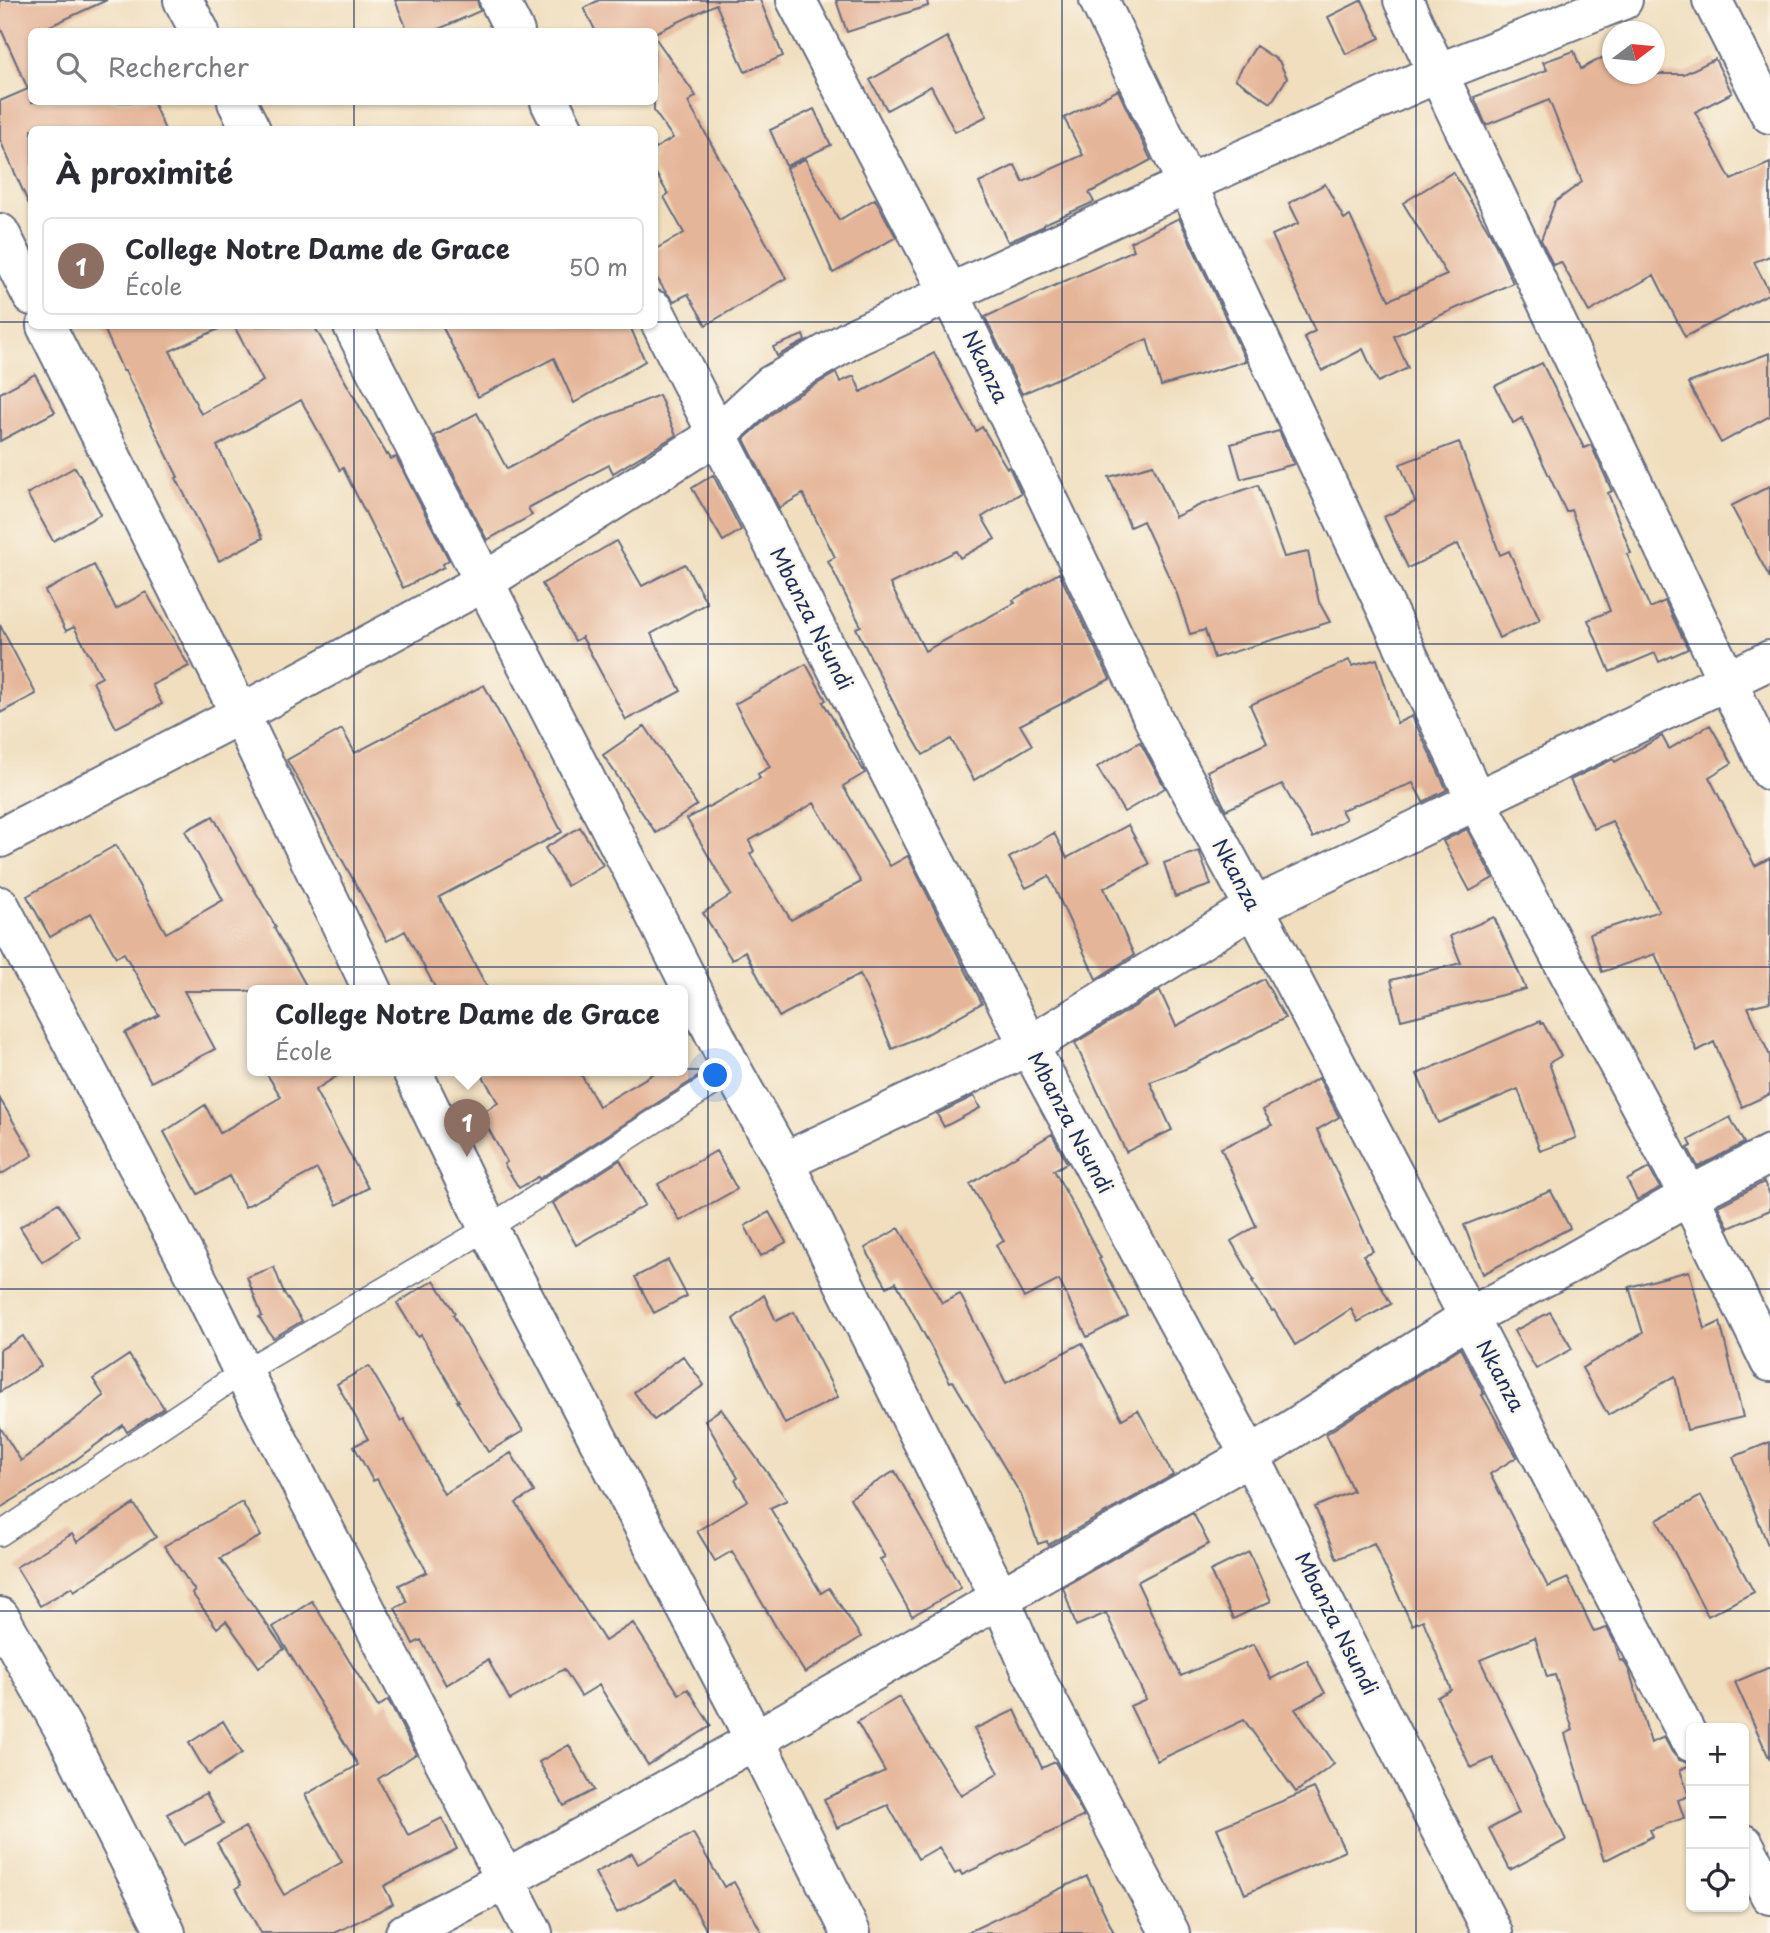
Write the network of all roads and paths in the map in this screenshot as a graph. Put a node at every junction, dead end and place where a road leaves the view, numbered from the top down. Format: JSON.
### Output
{"nodes":[{"id":1,"x":183,"y":0,"type":"edge"},
{"id":2,"x":499,"y":0,"type":"edge"},
{"id":3,"x":796,"y":0,"type":"edge"},
{"id":4,"x":1099,"y":0,"type":"edge"},
{"id":5,"x":1403,"y":0,"type":"edge"},
{"id":6,"x":1623,"y":0,"type":"edge"},
{"id":7,"x":1712,"y":0,"type":"edge"},
{"id":8,"x":198,"y":28,"type":"edge"},
{"id":9,"x":513,"y":28,"type":"edge"},
{"id":10,"x":1438,"y":73,"type":"junction"},
{"id":11,"x":238,"y":105,"type":"edge"},
{"id":12,"x":552,"y":105,"type":"edge"},
{"id":13,"x":1770,"y":114,"type":"edge"},
{"id":14,"x":249,"y":126,"type":"edge"},
{"id":15,"x":562,"y":126,"type":"edge"},
{"id":16,"x":1187,"y":184,"type":"junction"},
{"id":17,"x":0,"y":233,"type":"edge"},
{"id":18,"x":28,"y":288,"type":"edge"},
{"id":19,"x":950,"y":294,"type":"junction"},
{"id":20,"x":658,"y":318,"type":"edge"},
{"id":21,"x":48,"y":329,"type":"edge"},
{"id":22,"x":355,"y":329,"type":"edge"},
{"id":23,"x":718,"y":435,"type":"junction"},
{"id":24,"x":484,"y":582,"type":"junction"},
{"id":25,"x":1770,"y":660,"type":"edge"},
{"id":26,"x":1727,"y":681,"type":"junction"},
{"id":27,"x":240,"y":714,"type":"junction"},
{"id":28,"x":1770,"y":771,"type":"edge"},
{"id":29,"x":1476,"y":800,"type":"junction"},
{"id":30,"x":0,"y":838,"type":"edge"},
{"id":31,"x":0,"y":906,"type":"edge"},
{"id":32,"x":1254,"y":907,"type":"junction"},
{"id":33,"x":370,"y":985,"type":"edge"},
{"id":34,"x":1028,"y":1046,"type":"junction"},
{"id":35,"x":733,"y":1071,"type":"junction"},
{"id":36,"x":414,"y":1076,"type":"edge"},
{"id":37,"x":1770,"y":1154,"type":"edge"},
{"id":38,"x":784,"y":1162,"type":"junction"},
{"id":39,"x":1689,"y":1196,"type":"junction"},
{"id":40,"x":488,"y":1228,"type":"junction"},
{"id":41,"x":1469,"y":1317,"type":"junction"},
{"id":42,"x":1770,"y":1362,"type":"edge"},
{"id":43,"x":243,"y":1372,"type":"junction"},
{"id":44,"x":1250,"y":1455,"type":"junction"},
{"id":45,"x":0,"y":1534,"type":"edge"},
{"id":46,"x":1000,"y":1598,"type":"junction"},
{"id":47,"x":0,"y":1617,"type":"edge"},
{"id":48,"x":1686,"y":1732,"type":"edge"},
{"id":49,"x":755,"y":1740,"type":"junction"},
{"id":50,"x":1747,"y":1849,"type":"edge"},
{"id":51,"x":505,"y":1880,"type":"junction"},
{"id":52,"x":1770,"y":1895,"type":"edge"},
{"id":53,"x":166,"y":1933,"type":"edge"},
{"id":54,"x":405,"y":1933,"type":"edge"},
{"id":55,"x":533,"y":1933,"type":"edge"},
{"id":56,"x":851,"y":1933,"type":"edge"},
{"id":57,"x":1170,"y":1933,"type":"edge"},
{"id":58,"x":1493,"y":1933,"type":"edge"}],
"edges":[{"from":1,"to":8,"type":"street"},
{"from":2,"to":9,"type":"street"},
{"from":3,"to":19,"type":"street","name":"Nkanza"},
{"from":4,"to":16,"type":"street"},
{"from":5,"to":10,"type":"street"},
{"from":6,"to":10,"type":"street"},
{"from":7,"to":13,"type":"street"},
{"from":10,"to":16,"type":"street"},
{"from":10,"to":26,"type":"street"},
{"from":11,"to":14,"type":"street"},
{"from":12,"to":15,"type":"street"},
{"from":16,"to":19,"type":"street"},
{"from":16,"to":29,"type":"street"},
{"from":17,"to":18,"type":"street"},
{"from":19,"to":23,"type":"street"},
{"from":19,"to":32,"type":"street","name":"Nkanza"},
{"from":20,"to":23,"type":"street","name":"Mbanza Nsundi"},
{"from":21,"to":27,"type":"street"},
{"from":22,"to":24,"type":"street"},
{"from":23,"to":24,"type":"street"},
{"from":23,"to":34,"type":"street","name":"Mbanza Nsundi"},
{"from":24,"to":27,"type":"street"},
{"from":24,"to":35,"type":"street"},
{"from":25,"to":26,"type":"street"},
{"from":26,"to":28,"type":"street"},
{"from":26,"to":29,"type":"street"},
{"from":27,"to":30,"type":"street"},
{"from":27,"to":33,"type":"street"},
{"from":29,"to":32,"type":"street"},
{"from":29,"to":39,"type":"street"},
{"from":31,"to":43,"type":"street"},
{"from":32,"to":34,"type":"street"},
{"from":32,"to":41,"type":"street","name":"Nkanza"},
{"from":34,"to":38,"type":"street"},
{"from":34,"to":44,"type":"street","name":"Mbanza Nsundi"},
{"from":35,"to":38,"type":"street"},
{"from":35,"to":40,"type":"lane"},
{"from":36,"to":40,"type":"street"},
{"from":37,"to":39,"type":"street"},
{"from":38,"to":46,"type":"street"},
{"from":39,"to":41,"type":"street"},
{"from":39,"to":42,"type":"street"},
{"from":40,"to":43,"type":"lane"},
{"from":40,"to":49,"type":"street"},
{"from":41,"to":44,"type":"street"},
{"from":41,"to":48,"type":"street","name":"Nkanza"},
{"from":43,"to":45,"type":"lane"},
{"from":43,"to":51,"type":"street"},
{"from":44,"to":46,"type":"street"},
{"from":44,"to":58,"type":"street","name":"Mbanza Nsundi"},
{"from":46,"to":49,"type":"street"},
{"from":46,"to":57,"type":"street"},
{"from":47,"to":53,"type":"street"},
{"from":49,"to":51,"type":"street"},
{"from":49,"to":56,"type":"street"},
{"from":50,"to":52,"type":"street"},
{"from":51,"to":54,"type":"street"},
{"from":51,"to":55,"type":"street"}]}
